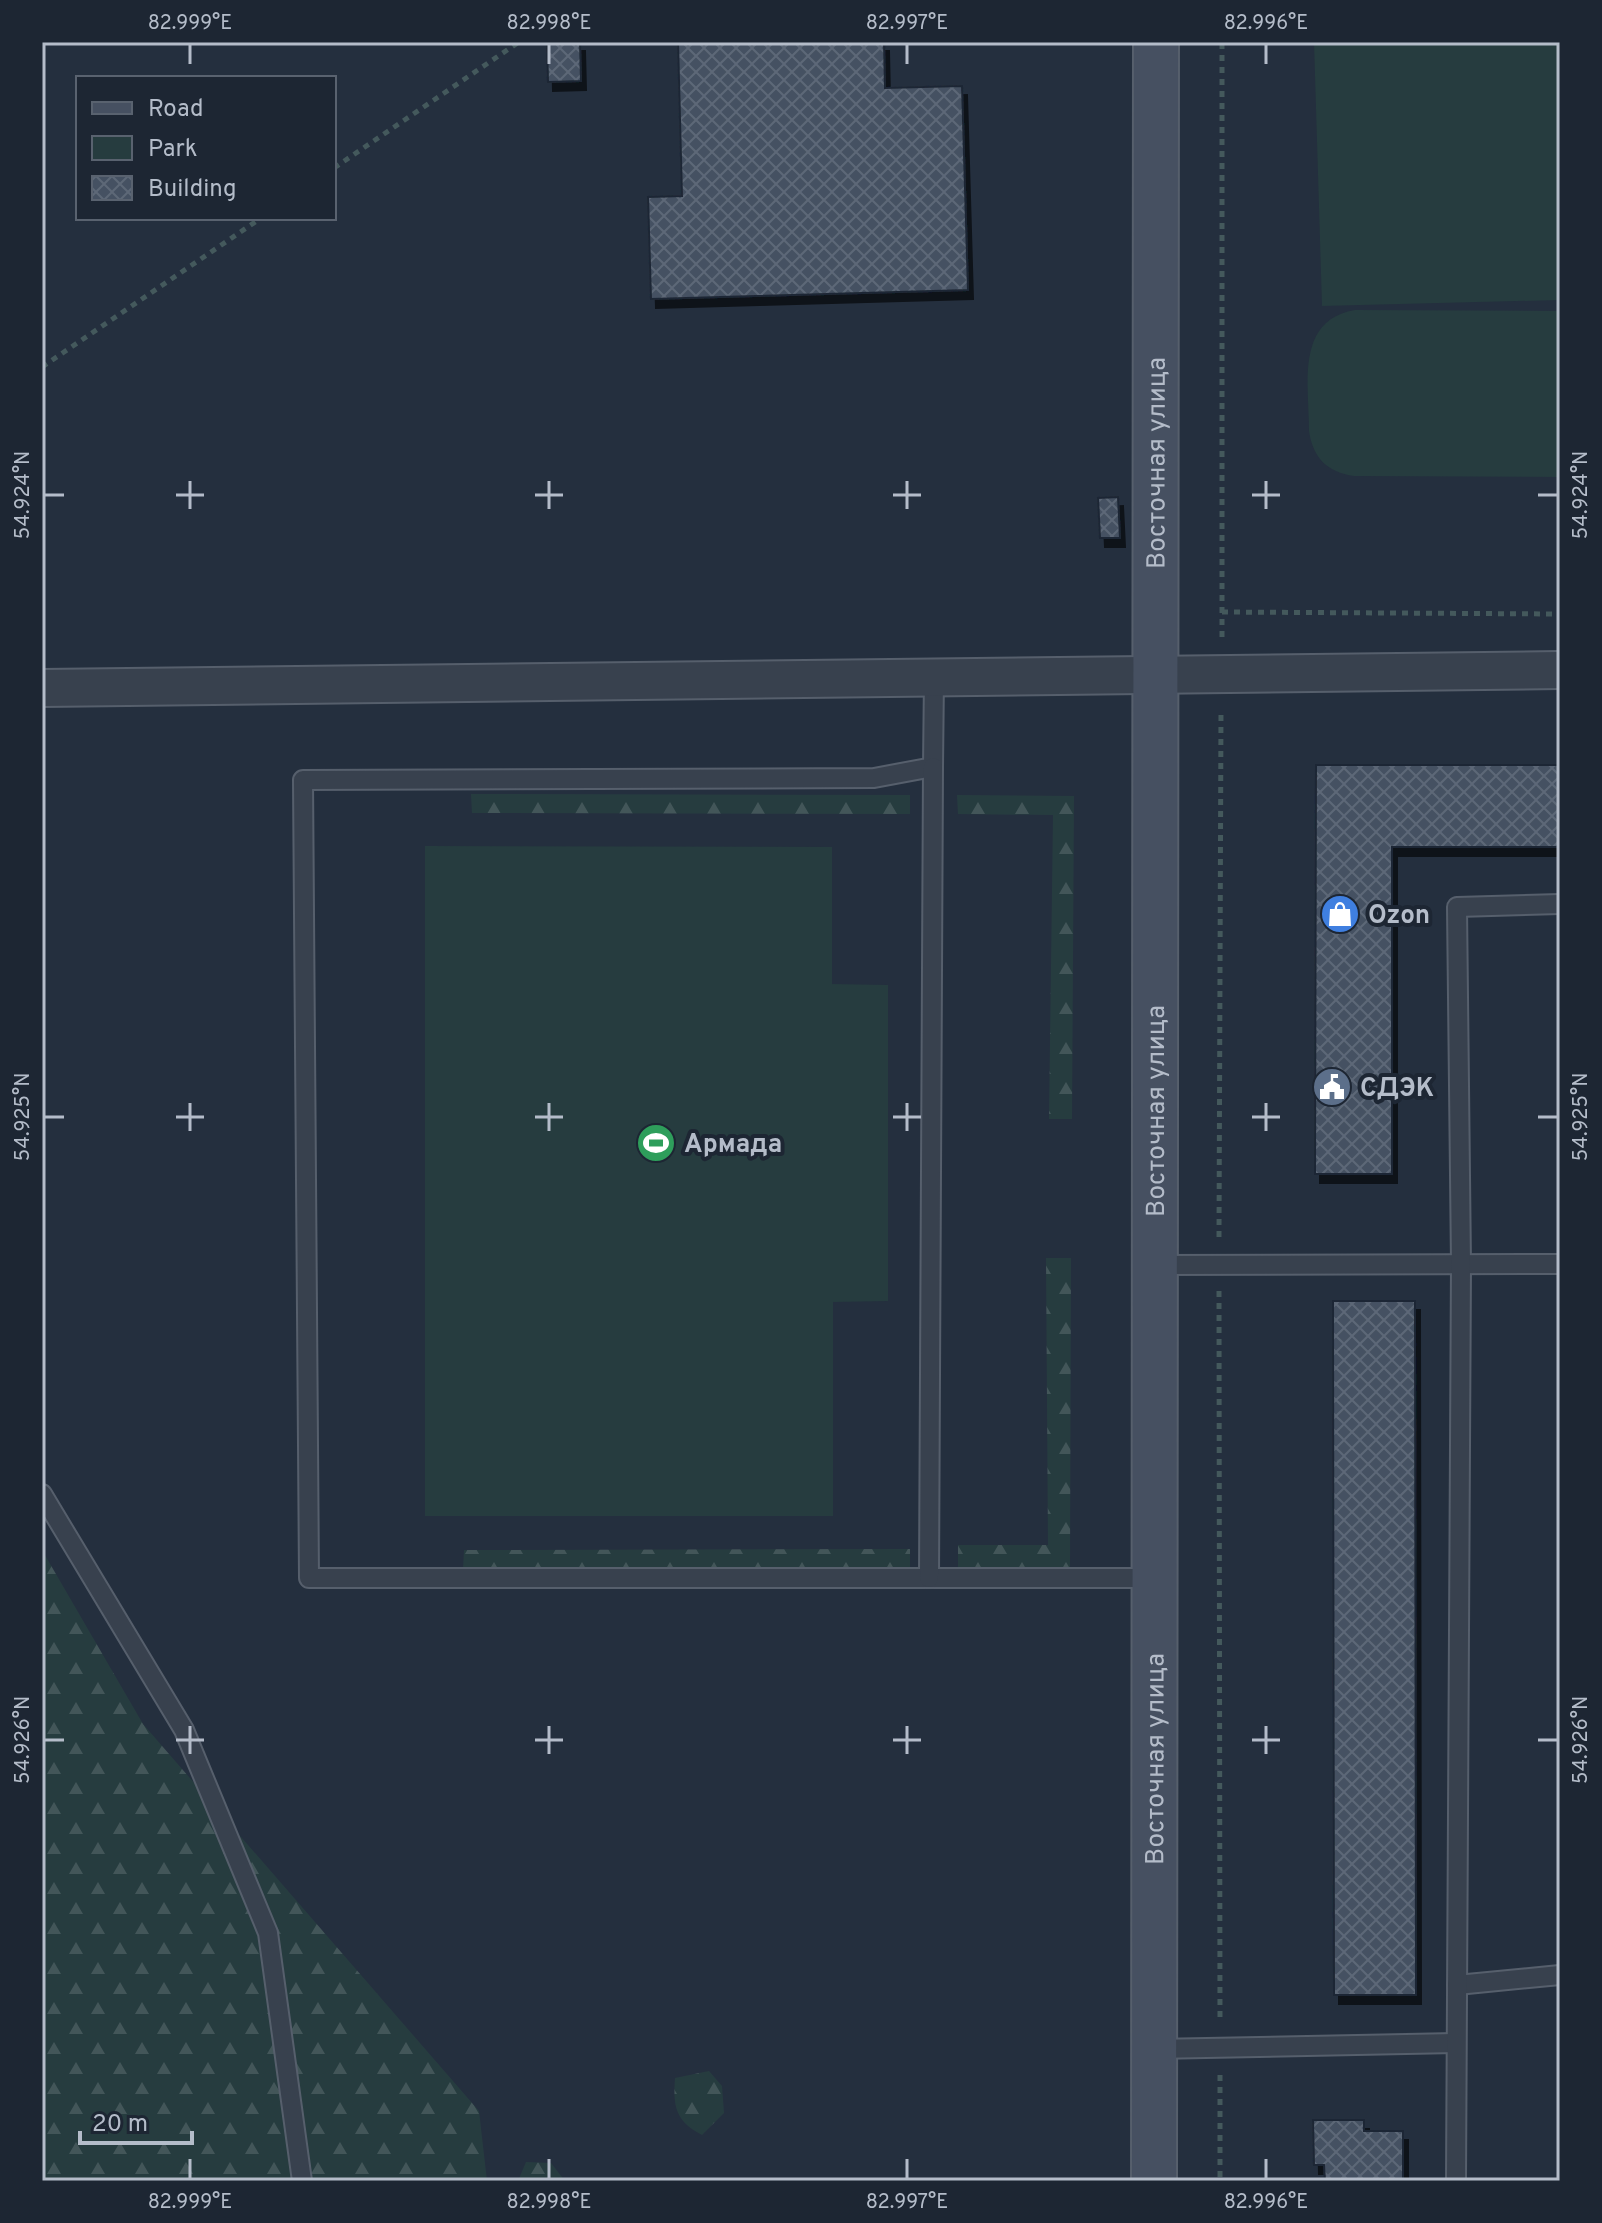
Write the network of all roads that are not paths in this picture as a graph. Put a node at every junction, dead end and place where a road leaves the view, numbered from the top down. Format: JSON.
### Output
{"nodes":[{"id":1,"x":1156,"y":42,"type":"edge"},
{"id":2,"x":1560,"y":670,"type":"edge"},
{"id":3,"x":1156,"y":674,"type":"junction"},
{"id":4,"x":934,"y":677,"type":"junction"},
{"id":5,"x":42,"y":688,"type":"edge"},
{"id":6,"x":933,"y":767,"type":"junction"},
{"id":7,"x":1560,"y":904,"type":"edge"},
{"id":8,"x":1461,"y":1264,"type":"junction"},
{"id":9,"x":1560,"y":1264,"type":"edge"},
{"id":10,"x":1154,"y":1265,"type":"junction"},
{"id":11,"x":42,"y":1494,"type":"edge"},
{"id":12,"x":929,"y":1578,"type":"junction"},
{"id":13,"x":1154,"y":1578,"type":"junction"},
{"id":14,"x":1560,"y":1975,"type":"edge"},
{"id":15,"x":1457,"y":1985,"type":"junction"},
{"id":16,"x":1456,"y":2043,"type":"junction"},
{"id":17,"x":1154,"y":2049,"type":"junction"},
{"id":18,"x":302,"y":2181,"type":"edge"},
{"id":19,"x":1154,"y":2181,"type":"edge"},
{"id":20,"x":1456,"y":2181,"type":"edge"}],
"edges":[{"from":1,"to":3,"type":"main road","name":"Восточная улица"},
{"from":2,"to":3,"type":"street"},
{"from":3,"to":4,"type":"street"},
{"from":3,"to":10,"type":"main road","name":"Восточная улица"},
{"from":4,"to":5,"type":"street"},
{"from":4,"to":6,"type":"lane"},
{"from":6,"to":12,"type":"lane"},
{"from":6,"to":12,"type":"lane"},
{"from":7,"to":8,"type":"lane"},
{"from":8,"to":9,"type":"lane"},
{"from":8,"to":10,"type":"lane"},
{"from":8,"to":15,"type":"lane"},
{"from":10,"to":13,"type":"main road","name":"Восточная улица"},
{"from":11,"to":18,"type":"lane"},
{"from":12,"to":13,"type":"lane"},
{"from":13,"to":17,"type":"main road","name":"Восточная улица"},
{"from":14,"to":15,"type":"lane"},
{"from":15,"to":16,"type":"lane"},
{"from":16,"to":17,"type":"lane"},
{"from":16,"to":20,"type":"lane"},
{"from":17,"to":19,"type":"main road","name":"Восточная улица"}]}
